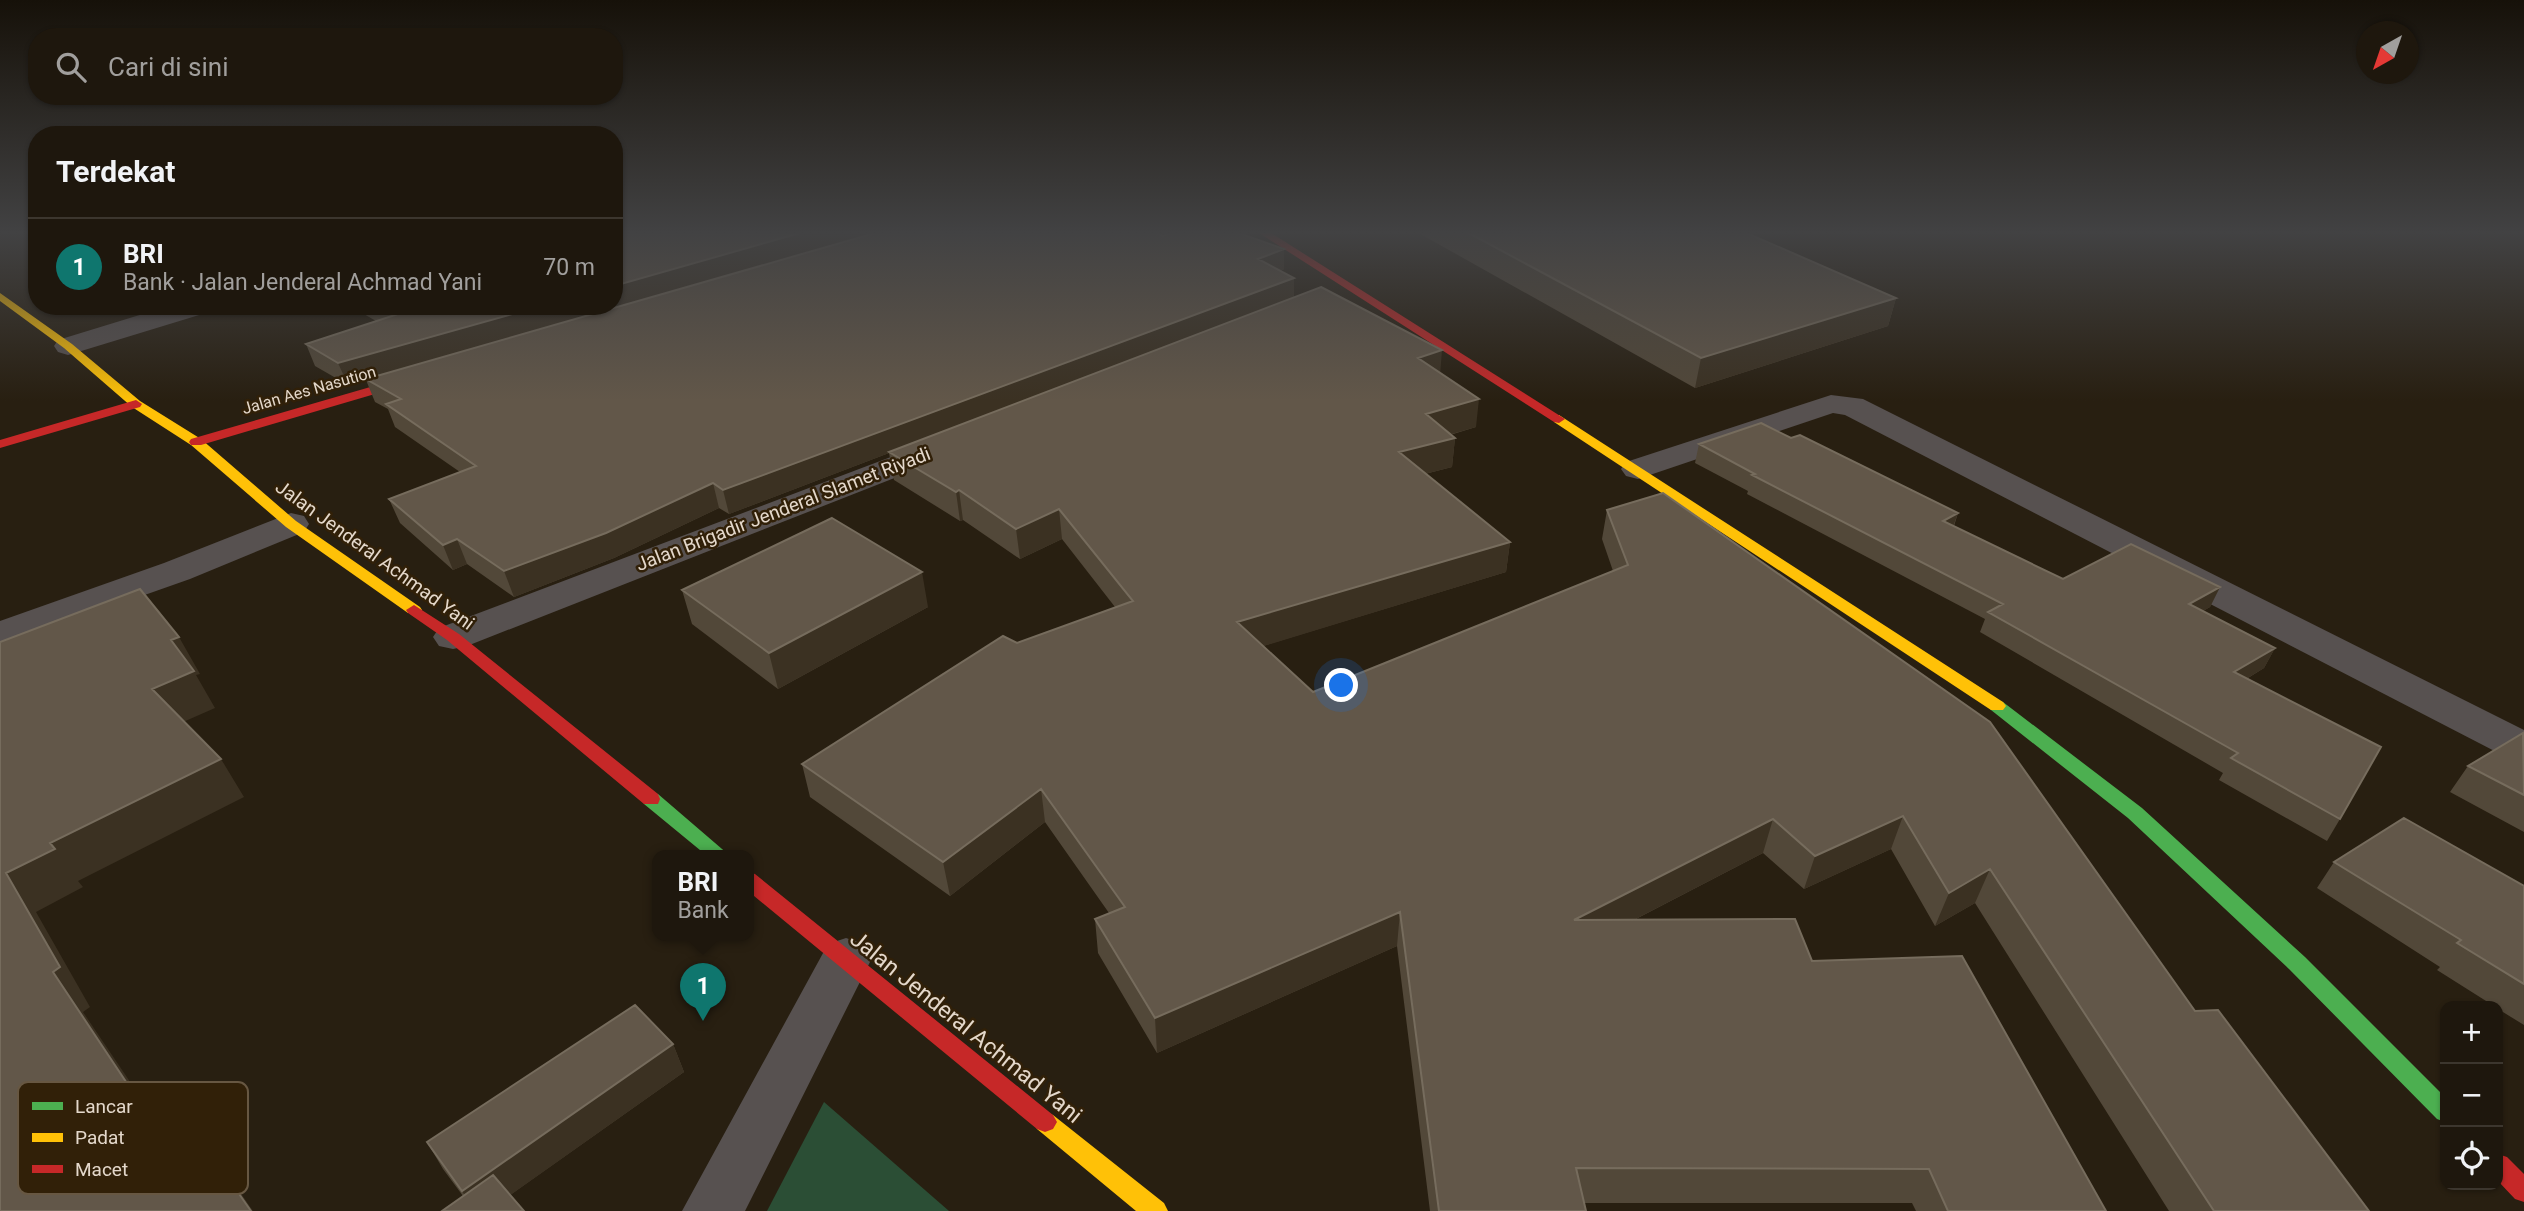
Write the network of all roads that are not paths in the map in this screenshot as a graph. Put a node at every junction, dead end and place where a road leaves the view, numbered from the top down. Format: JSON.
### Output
{"nodes":[{"id":1,"x":1349,"y":289,"type":"joint"},
{"id":2,"x":0,"y":296,"type":"edge"},
{"id":3,"x":1309,"y":304,"type":"edge"},
{"id":4,"x":170,"y":315,"type":"edge"},
{"id":5,"x":68,"y":346,"type":"junction"},
{"id":6,"x":436,"y":372,"type":"edge"},
{"id":7,"x":136,"y":404,"type":"junction"},
{"id":8,"x":970,"y":436,"type":"edge"},
{"id":9,"x":196,"y":442,"type":"junction"},
{"id":10,"x":0,"y":444,"type":"edge"},
{"id":11,"x":1638,"y":470,"type":"junction"},
{"id":12,"x":290,"y":524,"type":"junction"},
{"id":13,"x":0,"y":634,"type":"edge"},
{"id":14,"x":453,"y":637,"type":"junction"},
{"id":15,"x":2524,"y":748,"type":"edge"},
{"id":16,"x":713,"y":850,"type":"edge"},
{"id":17,"x":754,"y":883,"type":"edge"},
{"id":18,"x":846,"y":958,"type":"junction"},
{"id":19,"x":2440,"y":1107,"type":"edge"},
{"id":20,"x":2503,"y":1170,"type":"edge"},
{"id":21,"x":2524,"y":1191,"type":"edge"},
{"id":22,"x":713,"y":1211,"type":"edge"},
{"id":23,"x":1155,"y":1211,"type":"edge"}],
"edges":[{"from":1,"to":3,"type":"street"},
{"from":1,"to":11,"type":"main road"},
{"from":2,"to":5,"type":"main road","name":"Jalan Jenderal Achmad Yani"},
{"from":4,"to":5,"type":"street"},
{"from":5,"to":7,"type":"main road","name":"Jalan Jenderal Achmad Yani"},
{"from":6,"to":9,"type":"main road","name":"Jalan Aes Nasution"},
{"from":7,"to":9,"type":"main road","name":"Jalan Jenderal Achmad Yani"},
{"from":7,"to":10,"type":"main road"},
{"from":8,"to":14,"type":"street","name":"Jalan Brigadir Jenderal Slamet Riyadi"},
{"from":9,"to":12,"type":"main road","name":"Jalan Jenderal Achmad Yani"},
{"from":11,"to":15,"type":"street"},
{"from":11,"to":19,"type":"main road"},
{"from":12,"to":13,"type":"street"},
{"from":12,"to":14,"type":"main road","name":"Jalan Jenderal Achmad Yani"},
{"from":14,"to":16,"type":"main road","name":"Jalan Jenderal Achmad Yani"},
{"from":17,"to":18,"type":"main road","name":"Jalan Jenderal Achmad Yani"},
{"from":18,"to":22,"type":"street"},
{"from":18,"to":23,"type":"main road","name":"Jalan Jenderal Achmad Yani"},
{"from":20,"to":21,"type":"main road"}]}
